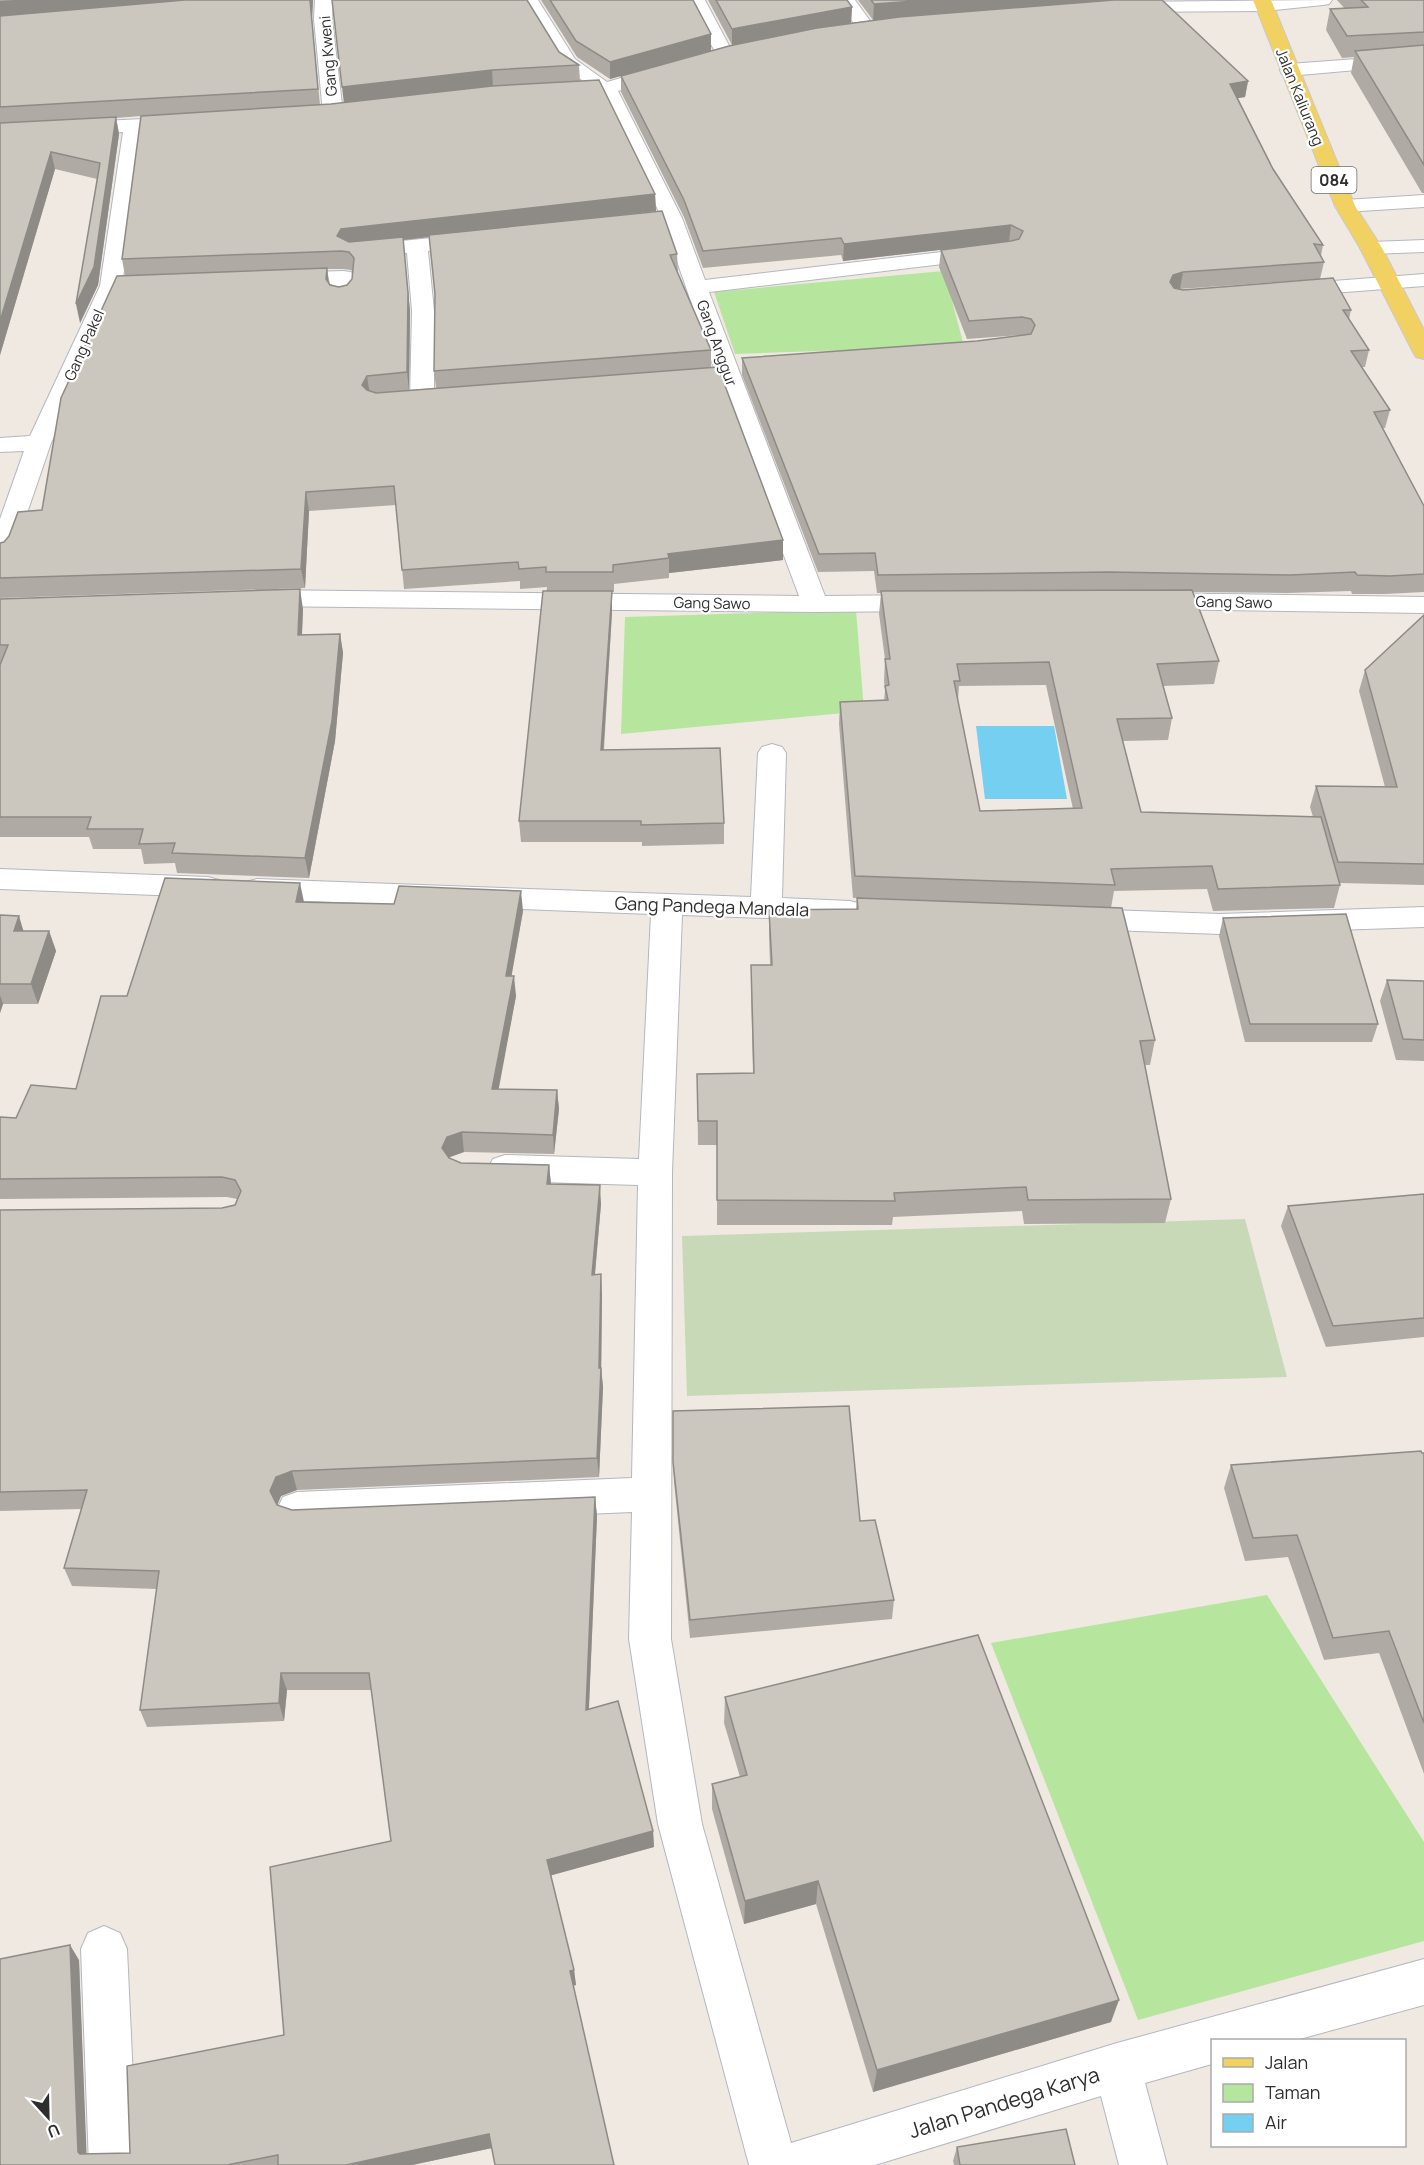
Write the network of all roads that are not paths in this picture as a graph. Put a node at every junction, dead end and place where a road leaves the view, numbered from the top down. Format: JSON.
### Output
{"nodes":[{"id":1,"x":324,"y":0,"type":"edge"},
{"id":2,"x":529,"y":0,"type":"edge"},
{"id":3,"x":696,"y":0,"type":"edge"},
{"id":4,"x":846,"y":0,"type":"edge"},
{"id":5,"x":1323,"y":0,"type":"edge"},
{"id":6,"x":1264,"y":3,"type":"edge"},
{"id":7,"x":1103,"y":8,"type":"edge"},
{"id":8,"x":888,"y":27,"type":"edge"},
{"id":9,"x":867,"y":29,"type":"junction"},
{"id":10,"x":847,"y":32,"type":"edge"},
{"id":11,"x":744,"y":51,"type":"edge"},
{"id":12,"x":725,"y":55,"type":"junction"},
{"id":13,"x":1424,"y":59,"type":"edge"},
{"id":14,"x":706,"y":60,"type":"edge"},
{"id":15,"x":675,"y":68,"type":"edge"},
{"id":16,"x":1289,"y":70,"type":"junction"},
{"id":17,"x":607,"y":88,"type":"junction"},
{"id":18,"x":539,"y":92,"type":"edge"},
{"id":19,"x":354,"y":111,"type":"edge"},
{"id":20,"x":333,"y":113,"type":"junction"},
{"id":21,"x":309,"y":114,"type":"edge"},
{"id":22,"x":203,"y":122,"type":"edge"},
{"id":23,"x":133,"y":126,"type":"junction"},
{"id":24,"x":0,"y":132,"type":"edge"},
{"id":25,"x":1424,"y":201,"type":"edge"},
{"id":26,"x":1345,"y":206,"type":"junction"},
{"id":27,"x":672,"y":218,"type":"junction"},
{"id":28,"x":649,"y":220,"type":"edge"},
{"id":29,"x":498,"y":237,"type":"edge"},
{"id":30,"x":1424,"y":246,"type":"edge"},
{"id":31,"x":417,"y":247,"type":"junction"},
{"id":32,"x":1371,"y":248,"type":"junction"},
{"id":33,"x":1010,"y":250,"type":"edge"},
{"id":34,"x":352,"y":252,"type":"edge"},
{"id":35,"x":261,"y":280,"type":"edge"},
{"id":36,"x":1424,"y":280,"type":"edge"},
{"id":37,"x":1389,"y":283,"type":"junction"},
{"id":38,"x":111,"y":285,"type":"junction"},
{"id":39,"x":134,"y":285,"type":"edge"},
{"id":40,"x":697,"y":287,"type":"junction"},
{"id":41,"x":1273,"y":291,"type":"edge"},
{"id":42,"x":341,"y":296,"type":"edge"},
{"id":43,"x":1424,"y":352,"type":"edge"},
{"id":44,"x":748,"y":363,"type":"edge"},
{"id":45,"x":726,"y":370,"type":"junction"},
{"id":46,"x":705,"y":377,"type":"edge"},
{"id":47,"x":446,"y":397,"type":"edge"},
{"id":48,"x":39,"y":443,"type":"junction"},
{"id":49,"x":0,"y":445,"type":"edge"},
{"id":50,"x":0,"y":554,"type":"edge"},
{"id":51,"x":231,"y":599,"type":"edge"},
{"id":52,"x":1130,"y":601,"type":"edge"},
{"id":53,"x":955,"y":603,"type":"edge"},
{"id":54,"x":815,"y":604,"type":"junction"},
{"id":55,"x":1424,"y":605,"type":"edge"},
{"id":56,"x":772,"y":753,"type":"dead end"},
{"id":57,"x":0,"y":879,"type":"edge"},
{"id":58,"x":667,"y":905,"type":"junction"},
{"id":59,"x":766,"y":908,"type":"junction"},
{"id":60,"x":874,"y":912,"type":"edge"},
{"id":61,"x":1424,"y":917,"type":"edge"},
{"id":62,"x":1053,"y":918,"type":"edge"},
{"id":63,"x":476,"y":1167,"type":"edge"},
{"id":64,"x":655,"y":1172,"type":"junction"},
{"id":65,"x":650,"y":1494,"type":"junction"},
{"id":66,"x":297,"y":1509,"type":"edge"},
{"id":67,"x":104,"y":1948,"type":"dead end"},
{"id":68,"x":1424,"y":1982,"type":"edge"},
{"id":69,"x":1220,"y":2039,"type":"edge"},
{"id":70,"x":1211,"y":2042,"type":"edge"},
{"id":71,"x":1117,"y":2067,"type":"junction"},
{"id":72,"x":113,"y":2165,"type":"edge"},
{"id":73,"x":773,"y":2165,"type":"edge"},
{"id":74,"x":796,"y":2165,"type":"edge"},
{"id":75,"x":1143,"y":2165,"type":"edge"}],
"edges":[{"from":1,"to":20,"type":"street","name":"Gang Kweni"},
{"from":2,"to":17,"type":"street"},
{"from":3,"to":12,"type":"street"},
{"from":4,"to":9,"type":"street"},
{"from":5,"to":6,"type":"street"},
{"from":6,"to":7,"type":"street"},
{"from":6,"to":16,"type":"main road","name":"Jalan Kaliurang","number":"084"},
{"from":8,"to":9,"type":"street"},
{"from":9,"to":10,"type":"street"},
{"from":11,"to":12,"type":"street"},
{"from":12,"to":14,"type":"street"},
{"from":13,"to":16,"type":"street"},
{"from":15,"to":17,"type":"street"},
{"from":16,"to":26,"type":"main road","name":"Jalan Kaliurang","number":"084"},
{"from":17,"to":18,"type":"street"},
{"from":17,"to":27,"type":"street","name":"Gang Anggur"},
{"from":19,"to":20,"type":"street"},
{"from":20,"to":21,"type":"street"},
{"from":22,"to":23,"type":"street"},
{"from":23,"to":24,"type":"street"},
{"from":23,"to":38,"type":"street","name":"Gang Pakel"},
{"from":25,"to":26,"type":"street"},
{"from":26,"to":32,"type":"main road","name":"Jalan Kaliurang","number":"084"},
{"from":27,"to":28,"type":"street"},
{"from":27,"to":40,"type":"street","name":"Gang Anggur"},
{"from":29,"to":31,"type":"street"},
{"from":30,"to":32,"type":"street"},
{"from":31,"to":34,"type":"street"},
{"from":31,"to":47,"type":"street"},
{"from":32,"to":37,"type":"main road","name":"Jalan Kaliurang","number":"084"},
{"from":33,"to":40,"type":"street"},
{"from":35,"to":42,"type":"street"},
{"from":36,"to":37,"type":"street"},
{"from":37,"to":41,"type":"street"},
{"from":37,"to":43,"type":"main road","name":"Jalan Kaliurang","number":"084"},
{"from":38,"to":39,"type":"street"},
{"from":38,"to":48,"type":"street","name":"Gang Pakel"},
{"from":40,"to":45,"type":"street","name":"Gang Anggur"},
{"from":44,"to":45,"type":"street"},
{"from":45,"to":46,"type":"street"},
{"from":45,"to":54,"type":"street","name":"Gang Anggur"},
{"from":48,"to":49,"type":"street"},
{"from":48,"to":50,"type":"street","name":"Gang Pakel"},
{"from":51,"to":54,"type":"street","name":"Gang Sawo"},
{"from":52,"to":55,"type":"street","name":"Gang Sawo"},
{"from":53,"to":54,"type":"street","name":"Gang Sawo"},
{"from":56,"to":59,"type":"street"},
{"from":57,"to":58,"type":"street","name":"Gang Pandega Mandala"},
{"from":58,"to":59,"type":"street","name":"Gang Pandega Mandala"},
{"from":58,"to":64,"type":"street"},
{"from":59,"to":60,"type":"street","name":"Gang Pandega Mandala"},
{"from":61,"to":62,"type":"street"},
{"from":63,"to":64,"type":"street"},
{"from":64,"to":65,"type":"street"},
{"from":65,"to":66,"type":"street"},
{"from":65,"to":73,"type":"street"},
{"from":67,"to":72,"type":"street"},
{"from":68,"to":69,"type":"street","name":"Jalan Pandega Karya"},
{"from":70,"to":71,"type":"street","name":"Jalan Pandega Karya"},
{"from":71,"to":74,"type":"street","name":"Jalan Pandega Karya"},
{"from":71,"to":75,"type":"street"}]}
